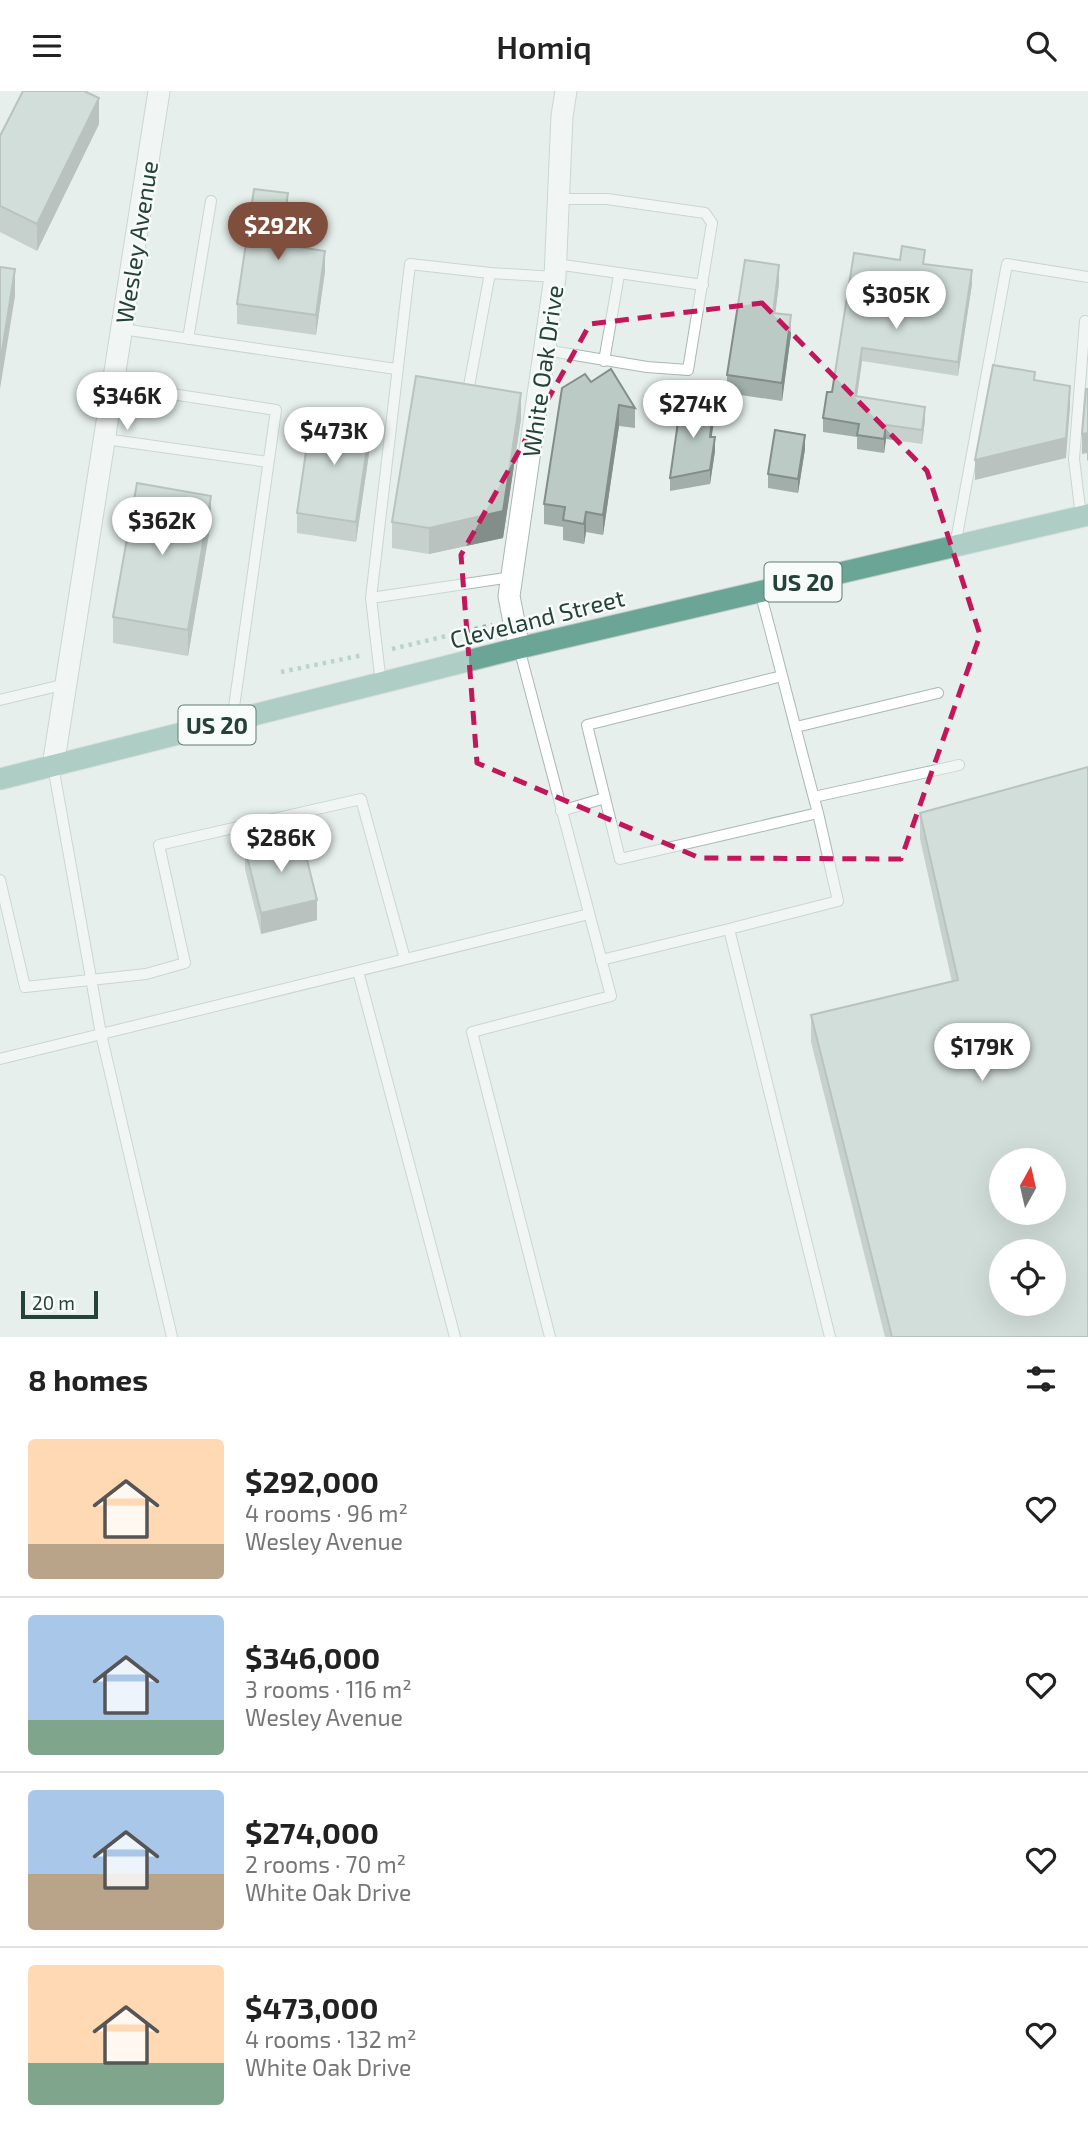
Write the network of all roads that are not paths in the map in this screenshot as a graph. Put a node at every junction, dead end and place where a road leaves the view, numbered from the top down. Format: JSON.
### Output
{"nodes":[{"id":1,"x":159,"y":91,"type":"edge"},
{"id":2,"x":566,"y":91,"type":"edge"},
{"id":3,"x":559,"y":199,"type":"junction"},
{"id":4,"x":211,"y":201,"type":"dead end"},
{"id":5,"x":556,"y":271,"type":"junction"},
{"id":6,"x":490,"y":273,"type":"junction"},
{"id":7,"x":619,"y":275,"type":"junction"},
{"id":8,"x":1088,"y":277,"type":"edge"},
{"id":9,"x":703,"y":285,"type":"junction"},
{"id":10,"x":1085,"y":321,"type":"dead end"},
{"id":11,"x":122,"y":329,"type":"junction"},
{"id":12,"x":187,"y":339,"type":"junction"},
{"id":13,"x":545,"y":350,"type":"junction"},
{"id":14,"x":604,"y":361,"type":"junction"},
{"id":15,"x":396,"y":369,"type":"junction"},
{"id":16,"x":113,"y":385,"type":"junction"},
{"id":17,"x":467,"y":397,"type":"edge"},
{"id":18,"x":105,"y":439,"type":"junction"},
{"id":19,"x":268,"y":462,"type":"junction"},
{"id":20,"x":1085,"y":516,"type":"edge"},
{"id":21,"x":955,"y":546,"type":"junction"},
{"id":22,"x":512,"y":577,"type":"junction"},
{"id":23,"x":760,"y":591,"type":"junction"},
{"id":24,"x":371,"y":598,"type":"junction"},
{"id":25,"x":519,"y":648,"type":"junction"},
{"id":26,"x":782,"y":676,"type":"junction"},
{"id":27,"x":66,"y":684,"type":"junction"},
{"id":28,"x":380,"y":684,"type":"junction"},
{"id":29,"x":938,"y":694,"type":"dead end"},
{"id":30,"x":0,"y":700,"type":"edge"},
{"id":31,"x":232,"y":721,"type":"junction"},
{"id":32,"x":796,"y":727,"type":"junction"},
{"id":33,"x":959,"y":765,"type":"dead end"},
{"id":34,"x":53,"y":766,"type":"junction"},
{"id":35,"x":0,"y":779,"type":"edge"},
{"id":36,"x":814,"y":797,"type":"junction"},
{"id":37,"x":605,"y":798,"type":"junction"},
{"id":38,"x":561,"y":811,"type":"junction"},
{"id":39,"x":818,"y":813,"type":"junction"},
{"id":40,"x":0,"y":880,"type":"edge"},
{"id":41,"x":589,"y":914,"type":"junction"},
{"id":42,"x":729,"y":929,"type":"junction"},
{"id":43,"x":405,"y":959,"type":"junction"},
{"id":44,"x":601,"y":960,"type":"junction"},
{"id":45,"x":358,"y":971,"type":"junction"},
{"id":46,"x":90,"y":979,"type":"junction"},
{"id":47,"x":101,"y":1034,"type":"junction"},
{"id":48,"x":0,"y":1059,"type":"edge"},
{"id":49,"x":172,"y":1337,"type":"edge"},
{"id":50,"x":455,"y":1337,"type":"edge"},
{"id":51,"x":550,"y":1337,"type":"edge"},
{"id":52,"x":830,"y":1337,"type":"edge"}],
"edges":[{"from":1,"to":11,"type":"street","name":"Wesley Avenue"},
{"from":2,"to":3,"type":"street","name":"White Oak Drive"},
{"from":3,"to":5,"type":"street","name":"White Oak Drive"},
{"from":3,"to":9,"type":"lane"},
{"from":4,"to":12,"type":"lane"},
{"from":5,"to":6,"type":"lane"},
{"from":5,"to":7,"type":"lane"},
{"from":5,"to":13,"type":"street","name":"White Oak Drive"},
{"from":6,"to":15,"type":"lane"},
{"from":6,"to":17,"type":"lane"},
{"from":7,"to":9,"type":"lane"},
{"from":7,"to":14,"type":"lane"},
{"from":8,"to":21,"type":"lane"},
{"from":9,"to":14,"type":"lane"},
{"from":10,"to":20,"type":"lane"},
{"from":11,"to":12,"type":"lane"},
{"from":11,"to":16,"type":"street","name":"Wesley Avenue"},
{"from":12,"to":15,"type":"lane"},
{"from":13,"to":14,"type":"lane"},
{"from":13,"to":22,"type":"street","name":"White Oak Drive"},
{"from":15,"to":24,"type":"lane"},
{"from":16,"to":18,"type":"street","name":"Wesley Avenue"},
{"from":16,"to":19,"type":"lane"},
{"from":18,"to":19,"type":"lane"},
{"from":18,"to":27,"type":"street","name":"Wesley Avenue"},
{"from":19,"to":31,"type":"lane"},
{"from":20,"to":21,"type":"main road","name":"Cleveland Street","number":"US 20"},
{"from":21,"to":23,"type":"main road","name":"Cleveland Street","number":"US 20"},
{"from":22,"to":24,"type":"lane"},
{"from":22,"to":25,"type":"street","name":"White Oak Drive"},
{"from":23,"to":25,"type":"main road","name":"Cleveland Street","number":"US 20"},
{"from":23,"to":26,"type":"lane"},
{"from":24,"to":28,"type":"lane"},
{"from":25,"to":28,"type":"main road","name":"Cleveland Street","number":"US 20"},
{"from":25,"to":38,"type":"lane"},
{"from":26,"to":32,"type":"lane"},
{"from":26,"to":37,"type":"lane"},
{"from":27,"to":30,"type":"lane"},
{"from":27,"to":34,"type":"street","name":"Wesley Avenue"},
{"from":28,"to":31,"type":"main road","name":"Cleveland Street","number":"US 20"},
{"from":29,"to":32,"type":"lane"},
{"from":31,"to":34,"type":"main road","name":"Cleveland Street","number":"US 20"},
{"from":32,"to":36,"type":"lane"},
{"from":33,"to":36,"type":"lane"},
{"from":34,"to":35,"type":"main road","name":"Cleveland Street","number":"US 20"},
{"from":34,"to":46,"type":"lane"},
{"from":36,"to":39,"type":"lane"},
{"from":37,"to":38,"type":"lane"},
{"from":37,"to":39,"type":"lane"},
{"from":38,"to":41,"type":"lane"},
{"from":39,"to":42,"type":"lane"},
{"from":40,"to":46,"type":"lane"},
{"from":41,"to":43,"type":"lane"},
{"from":41,"to":44,"type":"lane"},
{"from":42,"to":44,"type":"lane"},
{"from":42,"to":52,"type":"lane"},
{"from":43,"to":45,"type":"lane"},
{"from":43,"to":46,"type":"lane"},
{"from":44,"to":51,"type":"lane"},
{"from":45,"to":47,"type":"lane"},
{"from":45,"to":50,"type":"lane"},
{"from":46,"to":47,"type":"lane"},
{"from":47,"to":48,"type":"lane"},
{"from":47,"to":49,"type":"lane"}]}
